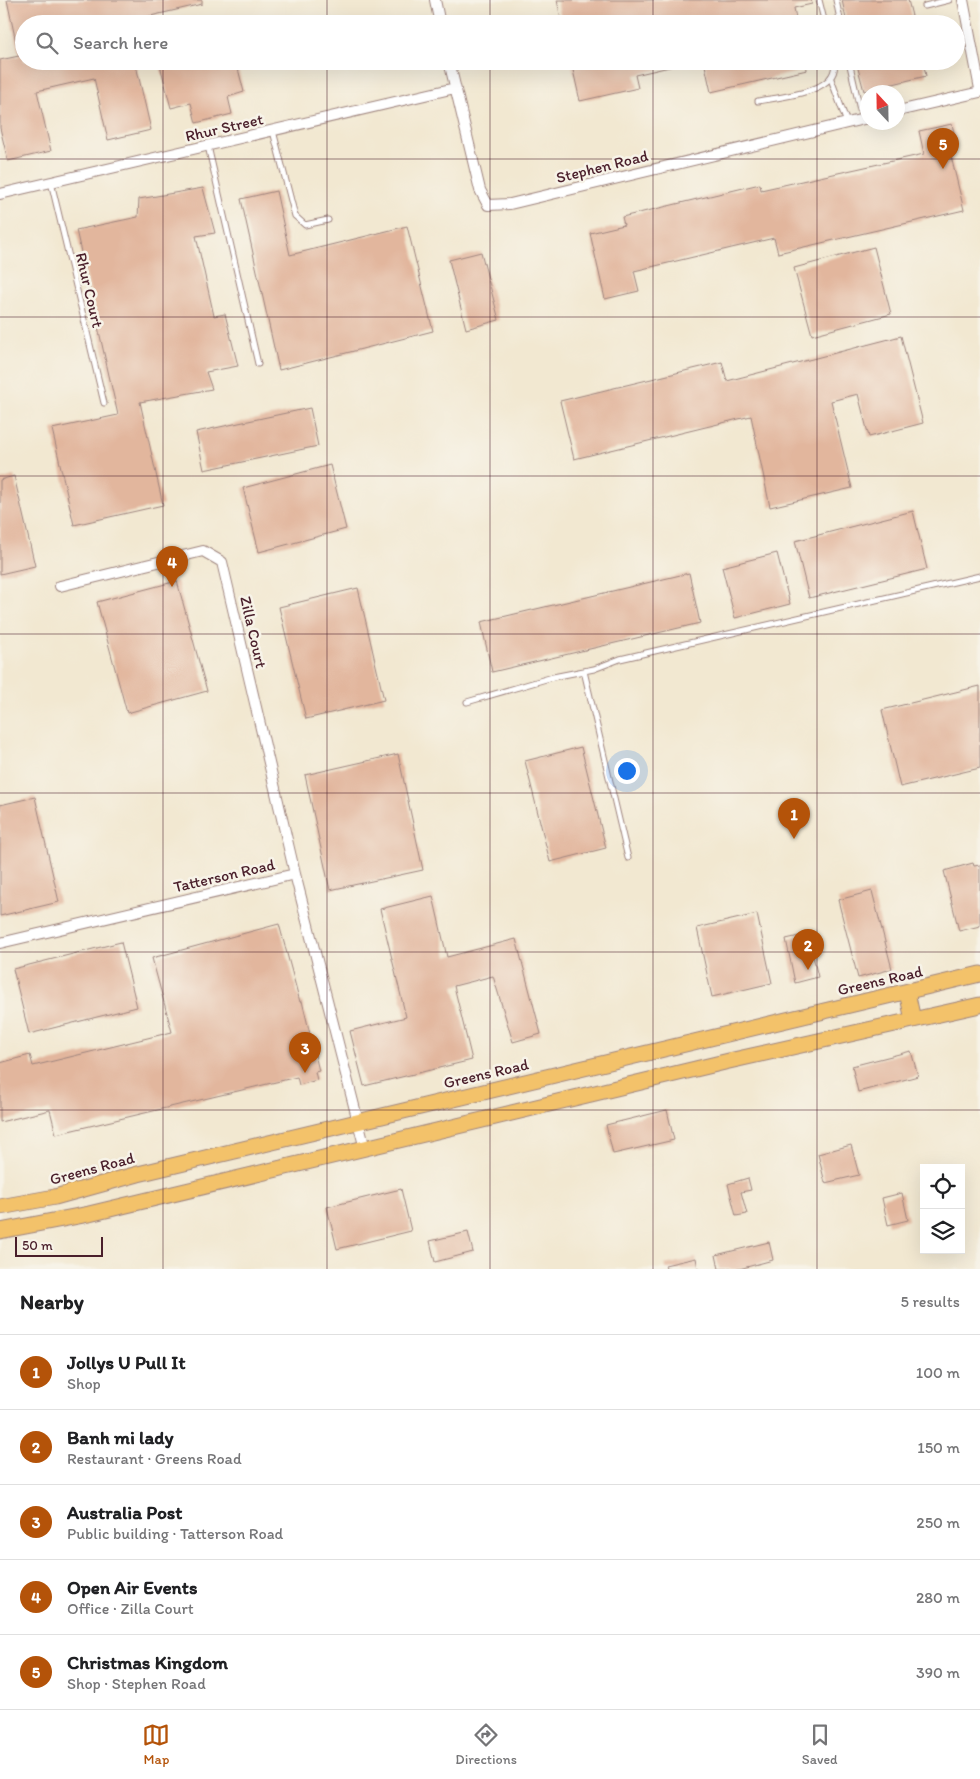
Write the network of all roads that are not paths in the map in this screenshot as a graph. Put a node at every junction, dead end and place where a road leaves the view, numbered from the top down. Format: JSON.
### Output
{"nodes":[{"id":1,"x":435,"y":0,"type":"edge"},
{"id":2,"x":819,"y":0,"type":"edge"},
{"id":3,"x":836,"y":0,"type":"edge"},
{"id":4,"x":949,"y":0,"type":"edge"},
{"id":5,"x":963,"y":0,"type":"edge"},
{"id":6,"x":925,"y":6,"type":"dead end"},
{"id":7,"x":438,"y":15,"type":"edge"},
{"id":8,"x":823,"y":15,"type":"edge"},
{"id":9,"x":839,"y":15,"type":"edge"},
{"id":10,"x":451,"y":70,"type":"edge"},
{"id":11,"x":834,"y":70,"type":"edge"},
{"id":12,"x":852,"y":70,"type":"edge"},
{"id":13,"x":831,"y":79,"type":"junction"},
{"id":14,"x":455,"y":88,"type":"junction"},
{"id":15,"x":980,"y":90,"type":"edge"},
{"id":16,"x":860,"y":100,"type":"edge"},
{"id":17,"x":758,"y":101,"type":"dead end"},
{"id":18,"x":905,"y":109,"type":"edge"},
{"id":19,"x":860,"y":119,"type":"edge"},
{"id":20,"x":847,"y":122,"type":"junction"},
{"id":21,"x":274,"y":131,"type":"junction"},
{"id":22,"x":208,"y":146,"type":"junction"},
{"id":23,"x":51,"y":182,"type":"junction"},
{"id":24,"x":0,"y":194,"type":"edge"},
{"id":25,"x":328,"y":220,"type":"dead end"},
{"id":26,"x":258,"y":364,"type":"dead end"},
{"id":27,"x":104,"y":403,"type":"dead end"},
{"id":28,"x":980,"y":576,"type":"edge"},
{"id":29,"x":60,"y":586,"type":"dead end"},
{"id":30,"x":584,"y":671,"type":"junction"},
{"id":31,"x":468,"y":702,"type":"dead end"},
{"id":32,"x":628,"y":858,"type":"dead end"},
{"id":33,"x":295,"y":874,"type":"junction"},
{"id":34,"x":0,"y":943,"type":"edge"},
{"id":35,"x":980,"y":974,"type":"edge"},
{"id":36,"x":907,"y":992,"type":"junction"},
{"id":37,"x":980,"y":1005,"type":"edge"},
{"id":38,"x":913,"y":1020,"type":"junction"},
{"id":39,"x":359,"y":1122,"type":"junction"},
{"id":40,"x":365,"y":1149,"type":"junction"},
{"id":41,"x":82,"y":1190,"type":"junction"},
{"id":42,"x":0,"y":1206,"type":"edge"},
{"id":43,"x":89,"y":1214,"type":"junction"},
{"id":44,"x":0,"y":1231,"type":"edge"}],
"edges":[{"from":1,"to":7,"type":"street"},
{"from":2,"to":8,"type":"lane"},
{"from":3,"to":9,"type":"lane"},
{"from":4,"to":6,"type":"lane"},
{"from":5,"to":15,"type":"street"},
{"from":10,"to":14,"type":"street","name":"Stephen Road"},
{"from":11,"to":13,"type":"lane"},
{"from":12,"to":16,"type":"lane"},
{"from":13,"to":17,"type":"lane"},
{"from":13,"to":20,"type":"lane"},
{"from":14,"to":20,"type":"street","name":"Stephen Road"},
{"from":14,"to":21,"type":"street","name":"Rhur Street"},
{"from":15,"to":18,"type":"street"},
{"from":19,"to":20,"type":"street","name":"Stephen Road"},
{"from":21,"to":22,"type":"street","name":"Rhur Street"},
{"from":21,"to":25,"type":"lane"},
{"from":22,"to":23,"type":"street","name":"Rhur Street"},
{"from":22,"to":26,"type":"lane"},
{"from":23,"to":24,"type":"street","name":"Rhur Street"},
{"from":23,"to":27,"type":"lane","name":"Rhur Court"},
{"from":28,"to":30,"type":"lane"},
{"from":29,"to":33,"type":"street","name":"Zilla Court"},
{"from":30,"to":31,"type":"lane"},
{"from":30,"to":32,"type":"lane"},
{"from":33,"to":34,"type":"street","name":"Tatterson Road"},
{"from":33,"to":39,"type":"street","name":"Tatterson Road"},
{"from":35,"to":36,"type":"main road","name":"Greens Road"},
{"from":36,"to":38,"type":"main road"},
{"from":36,"to":39,"type":"main road","name":"Greens Road"},
{"from":37,"to":38,"type":"main road"},
{"from":38,"to":40,"type":"main road"},
{"from":39,"to":40,"type":"street","name":"Tatterson Road"},
{"from":39,"to":41,"type":"main road","name":"Greens Road"},
{"from":40,"to":43,"type":"main road"},
{"from":41,"to":42,"type":"main road","name":"Greens Road"},
{"from":41,"to":43,"type":"main road"},
{"from":43,"to":44,"type":"main road"}]}
